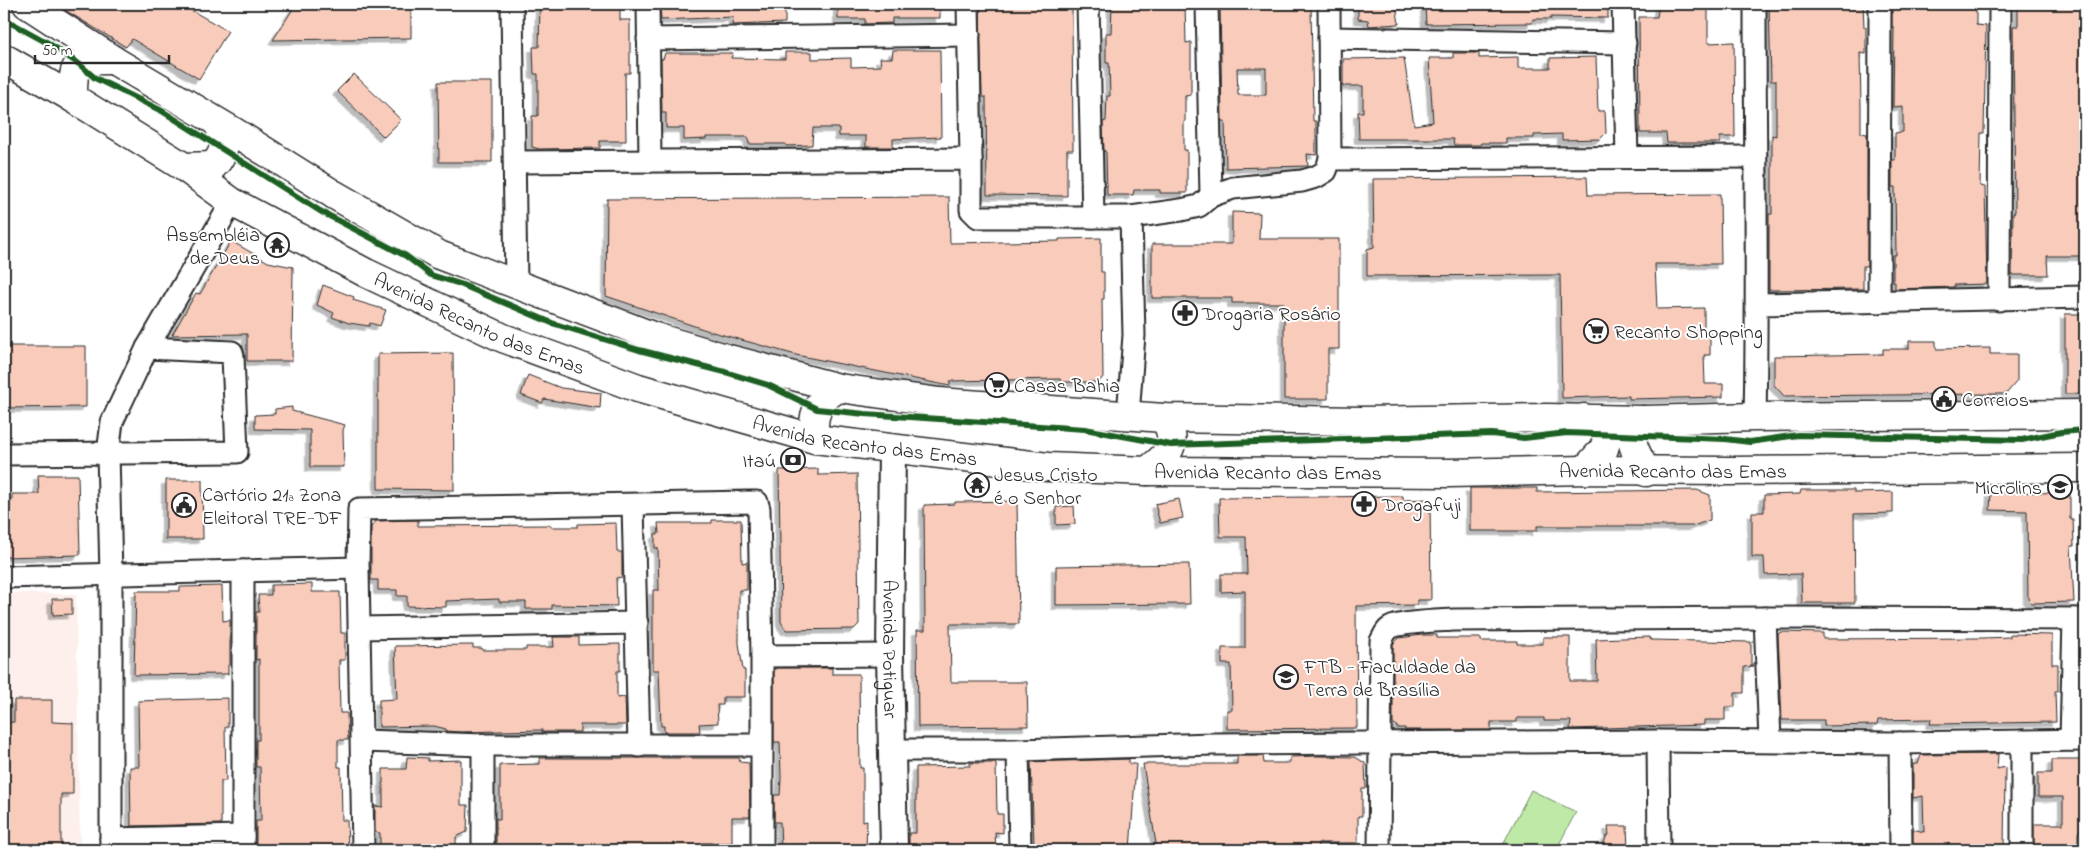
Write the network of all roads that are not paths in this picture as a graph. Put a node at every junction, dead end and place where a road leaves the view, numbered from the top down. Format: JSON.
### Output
{"nodes":[{"id":1,"x":27,"y":4,"type":"edge"},
{"id":2,"x":512,"y":4,"type":"edge"},
{"id":3,"x":648,"y":4,"type":"edge"},
{"id":4,"x":968,"y":4,"type":"edge"},
{"id":5,"x":1088,"y":4,"type":"edge"},
{"id":6,"x":1207,"y":4,"type":"edge"},
{"id":7,"x":1329,"y":4,"type":"edge"},
{"id":8,"x":1623,"y":4,"type":"edge"},
{"id":9,"x":1755,"y":4,"type":"edge"},
{"id":10,"x":1880,"y":4,"type":"edge"},
{"id":11,"x":2000,"y":4,"type":"edge"},
{"id":12,"x":969,"y":35,"type":"junction"},
{"id":13,"x":1329,"y":38,"type":"junction"},
{"id":14,"x":648,"y":39,"type":"junction"},
{"id":15,"x":1625,"y":43,"type":"junction"},
{"id":16,"x":4,"y":58,"type":"edge"},
{"id":17,"x":113,"y":60,"type":"junction"},
{"id":18,"x":73,"y":98,"type":"junction"},
{"id":19,"x":218,"y":123,"type":"junction"},
{"id":20,"x":1627,"y":156,"type":"junction"},
{"id":21,"x":1755,"y":157,"type":"junction"},
{"id":22,"x":971,"y":159,"type":"junction"},
{"id":23,"x":1330,"y":159,"type":"junction"},
{"id":24,"x":650,"y":161,"type":"junction"},
{"id":25,"x":515,"y":162,"type":"junction"},
{"id":26,"x":184,"y":167,"type":"junction"},
{"id":27,"x":1210,"y":196,"type":"junction"},
{"id":28,"x":232,"y":202,"type":"junction"},
{"id":29,"x":1093,"y":217,"type":"junction"},
{"id":30,"x":1131,"y":217,"type":"junction"},
{"id":31,"x":516,"y":285,"type":"junction"},
{"id":32,"x":2085,"y":297,"type":"edge"},
{"id":33,"x":1999,"y":300,"type":"junction"},
{"id":34,"x":1879,"y":302,"type":"junction"},
{"id":35,"x":1758,"y":304,"type":"junction"},
{"id":36,"x":147,"y":348,"type":"junction"},
{"id":37,"x":839,"y":388,"type":"junction"},
{"id":38,"x":2085,"y":414,"type":"edge"},
{"id":39,"x":1128,"y":416,"type":"junction"},
{"id":40,"x":1755,"y":417,"type":"junction"},
{"id":41,"x":1164,"y":418,"type":"junction"},
{"id":42,"x":1584,"y":418,"type":"junction"},
{"id":43,"x":1644,"y":420,"type":"junction"},
{"id":44,"x":815,"y":439,"type":"junction"},
{"id":45,"x":892,"y":448,"type":"junction"},
{"id":46,"x":108,"y":453,"type":"junction"},
{"id":47,"x":4,"y":454,"type":"edge"},
{"id":48,"x":2085,"y":468,"type":"edge"},
{"id":49,"x":1585,"y":470,"type":"junction"},
{"id":50,"x":1148,"y":471,"type":"junction"},
{"id":51,"x":1646,"y":472,"type":"junction"},
{"id":52,"x":633,"y":505,"type":"junction"},
{"id":53,"x":358,"y":568,"type":"junction"},
{"id":54,"x":243,"y":571,"type":"junction"},
{"id":55,"x":111,"y":576,"type":"junction"},
{"id":56,"x":4,"y":577,"type":"edge"},
{"id":57,"x":1765,"y":618,"type":"junction"},
{"id":58,"x":2080,"y":619,"type":"edge"},
{"id":59,"x":637,"y":623,"type":"junction"},
{"id":60,"x":360,"y":628,"type":"junction"},
{"id":61,"x":890,"y":654,"type":"junction"},
{"id":62,"x":762,"y":656,"type":"junction"},
{"id":63,"x":2078,"y":740,"type":"edge"},
{"id":64,"x":1658,"y":741,"type":"junction"},
{"id":65,"x":1770,"y":741,"type":"junction"},
{"id":66,"x":2022,"y":741,"type":"junction"},
{"id":67,"x":362,"y":742,"type":"junction"},
{"id":68,"x":1900,"y":743,"type":"junction"},
{"id":69,"x":483,"y":744,"type":"junction"},
{"id":70,"x":1380,"y":744,"type":"junction"},
{"id":71,"x":761,"y":745,"type":"junction"},
{"id":72,"x":639,"y":746,"type":"junction"},
{"id":73,"x":892,"y":750,"type":"junction"},
{"id":74,"x":1018,"y":750,"type":"junction"},
{"id":75,"x":243,"y":843,"type":"edge"},
{"id":76,"x":111,"y":845,"type":"edge"},
{"id":77,"x":362,"y":850,"type":"edge"},
{"id":78,"x":483,"y":850,"type":"edge"},
{"id":79,"x":762,"y":850,"type":"edge"},
{"id":80,"x":894,"y":850,"type":"edge"},
{"id":81,"x":1020,"y":850,"type":"edge"},
{"id":82,"x":1379,"y":850,"type":"edge"},
{"id":83,"x":1659,"y":850,"type":"edge"},
{"id":84,"x":1901,"y":850,"type":"edge"},
{"id":85,"x":2022,"y":850,"type":"edge"}],
"edges":[{"from":1,"to":17,"type":"main road"},
{"from":2,"to":25,"type":"street"},
{"from":3,"to":14,"type":"street"},
{"from":4,"to":12,"type":"street"},
{"from":5,"to":29,"type":"street"},
{"from":6,"to":27,"type":"street"},
{"from":7,"to":13,"type":"street"},
{"from":8,"to":15,"type":"street"},
{"from":9,"to":21,"type":"street"},
{"from":10,"to":34,"type":"street"},
{"from":11,"to":33,"type":"street"},
{"from":12,"to":14,"type":"street"},
{"from":12,"to":22,"type":"street"},
{"from":13,"to":15,"type":"street"},
{"from":13,"to":23,"type":"street"},
{"from":14,"to":24,"type":"street"},
{"from":15,"to":20,"type":"street"},
{"from":16,"to":18,"type":"main road","name":"Avenida Recanto das Emas"},
{"from":17,"to":18,"type":"main road"},
{"from":17,"to":19,"type":"main road"},
{"from":18,"to":26,"type":"main road","name":"Avenida Recanto das Emas"},
{"from":19,"to":26,"type":"main road"},
{"from":19,"to":31,"type":"main road"},
{"from":20,"to":21,"type":"street"},
{"from":20,"to":23,"type":"street"},
{"from":21,"to":35,"type":"street"},
{"from":22,"to":24,"type":"street"},
{"from":22,"to":29,"type":"street"},
{"from":23,"to":27,"type":"street"},
{"from":24,"to":25,"type":"street"},
{"from":25,"to":31,"type":"street"},
{"from":26,"to":28,"type":"main road","name":"Avenida Recanto das Emas"},
{"from":27,"to":30,"type":"street"},
{"from":28,"to":36,"type":"street"},
{"from":28,"to":44,"type":"main road","name":"Avenida Recanto das Emas"},
{"from":29,"to":30,"type":"street"},
{"from":30,"to":39,"type":"street"},
{"from":31,"to":37,"type":"main road"},
{"from":32,"to":33,"type":"street"},
{"from":33,"to":34,"type":"street"},
{"from":34,"to":35,"type":"street"},
{"from":35,"to":40,"type":"street"},
{"from":36,"to":46,"type":"street"},
{"from":36,"to":46,"type":"street"},
{"from":37,"to":39,"type":"main road"},
{"from":37,"to":44,"type":"main road"},
{"from":38,"to":40,"type":"main road"},
{"from":39,"to":41,"type":"main road"},
{"from":40,"to":43,"type":"main road"},
{"from":41,"to":42,"type":"main road"},
{"from":41,"to":50,"type":"main road"},
{"from":42,"to":43,"type":"main road"},
{"from":42,"to":49,"type":"main road"},
{"from":43,"to":51,"type":"main road"},
{"from":44,"to":45,"type":"main road","name":"Avenida Recanto das Emas"},
{"from":45,"to":50,"type":"main road","name":"Avenida Recanto das Emas"},
{"from":45,"to":61,"type":"street","name":"Avenida Potiguar"},
{"from":46,"to":47,"type":"street"},
{"from":46,"to":55,"type":"street"},
{"from":48,"to":51,"type":"main road","name":"Avenida Recanto das Emas"},
{"from":49,"to":50,"type":"main road","name":"Avenida Recanto das Emas"},
{"from":49,"to":51,"type":"main road","name":"Avenida Recanto das Emas"},
{"from":52,"to":53,"type":"street"},
{"from":52,"to":59,"type":"street"},
{"from":52,"to":62,"type":"street"},
{"from":53,"to":54,"type":"street"},
{"from":53,"to":60,"type":"street"},
{"from":54,"to":55,"type":"street"},
{"from":54,"to":75,"type":"street"},
{"from":55,"to":56,"type":"street"},
{"from":55,"to":76,"type":"street"},
{"from":57,"to":58,"type":"street"},
{"from":57,"to":65,"type":"street"},
{"from":57,"to":70,"type":"street"},
{"from":58,"to":63,"type":"street"},
{"from":59,"to":60,"type":"street"},
{"from":59,"to":72,"type":"street"},
{"from":60,"to":67,"type":"street"},
{"from":61,"to":62,"type":"street"},
{"from":61,"to":73,"type":"street","name":"Avenida Potiguar"},
{"from":62,"to":71,"type":"street"},
{"from":63,"to":66,"type":"street"},
{"from":64,"to":65,"type":"street"},
{"from":64,"to":70,"type":"street"},
{"from":64,"to":83,"type":"street"},
{"from":65,"to":68,"type":"street"},
{"from":66,"to":68,"type":"street"},
{"from":66,"to":85,"type":"street"},
{"from":67,"to":69,"type":"street"},
{"from":67,"to":77,"type":"street"},
{"from":68,"to":84,"type":"street"},
{"from":69,"to":72,"type":"street"},
{"from":69,"to":78,"type":"street"},
{"from":70,"to":74,"type":"street"},
{"from":70,"to":82,"type":"street"},
{"from":71,"to":72,"type":"street"},
{"from":71,"to":79,"type":"street"},
{"from":73,"to":74,"type":"street"},
{"from":73,"to":80,"type":"street","name":"Avenida Potiguar"},
{"from":74,"to":81,"type":"street"},
{"from":75,"to":76,"type":"street"}]}
